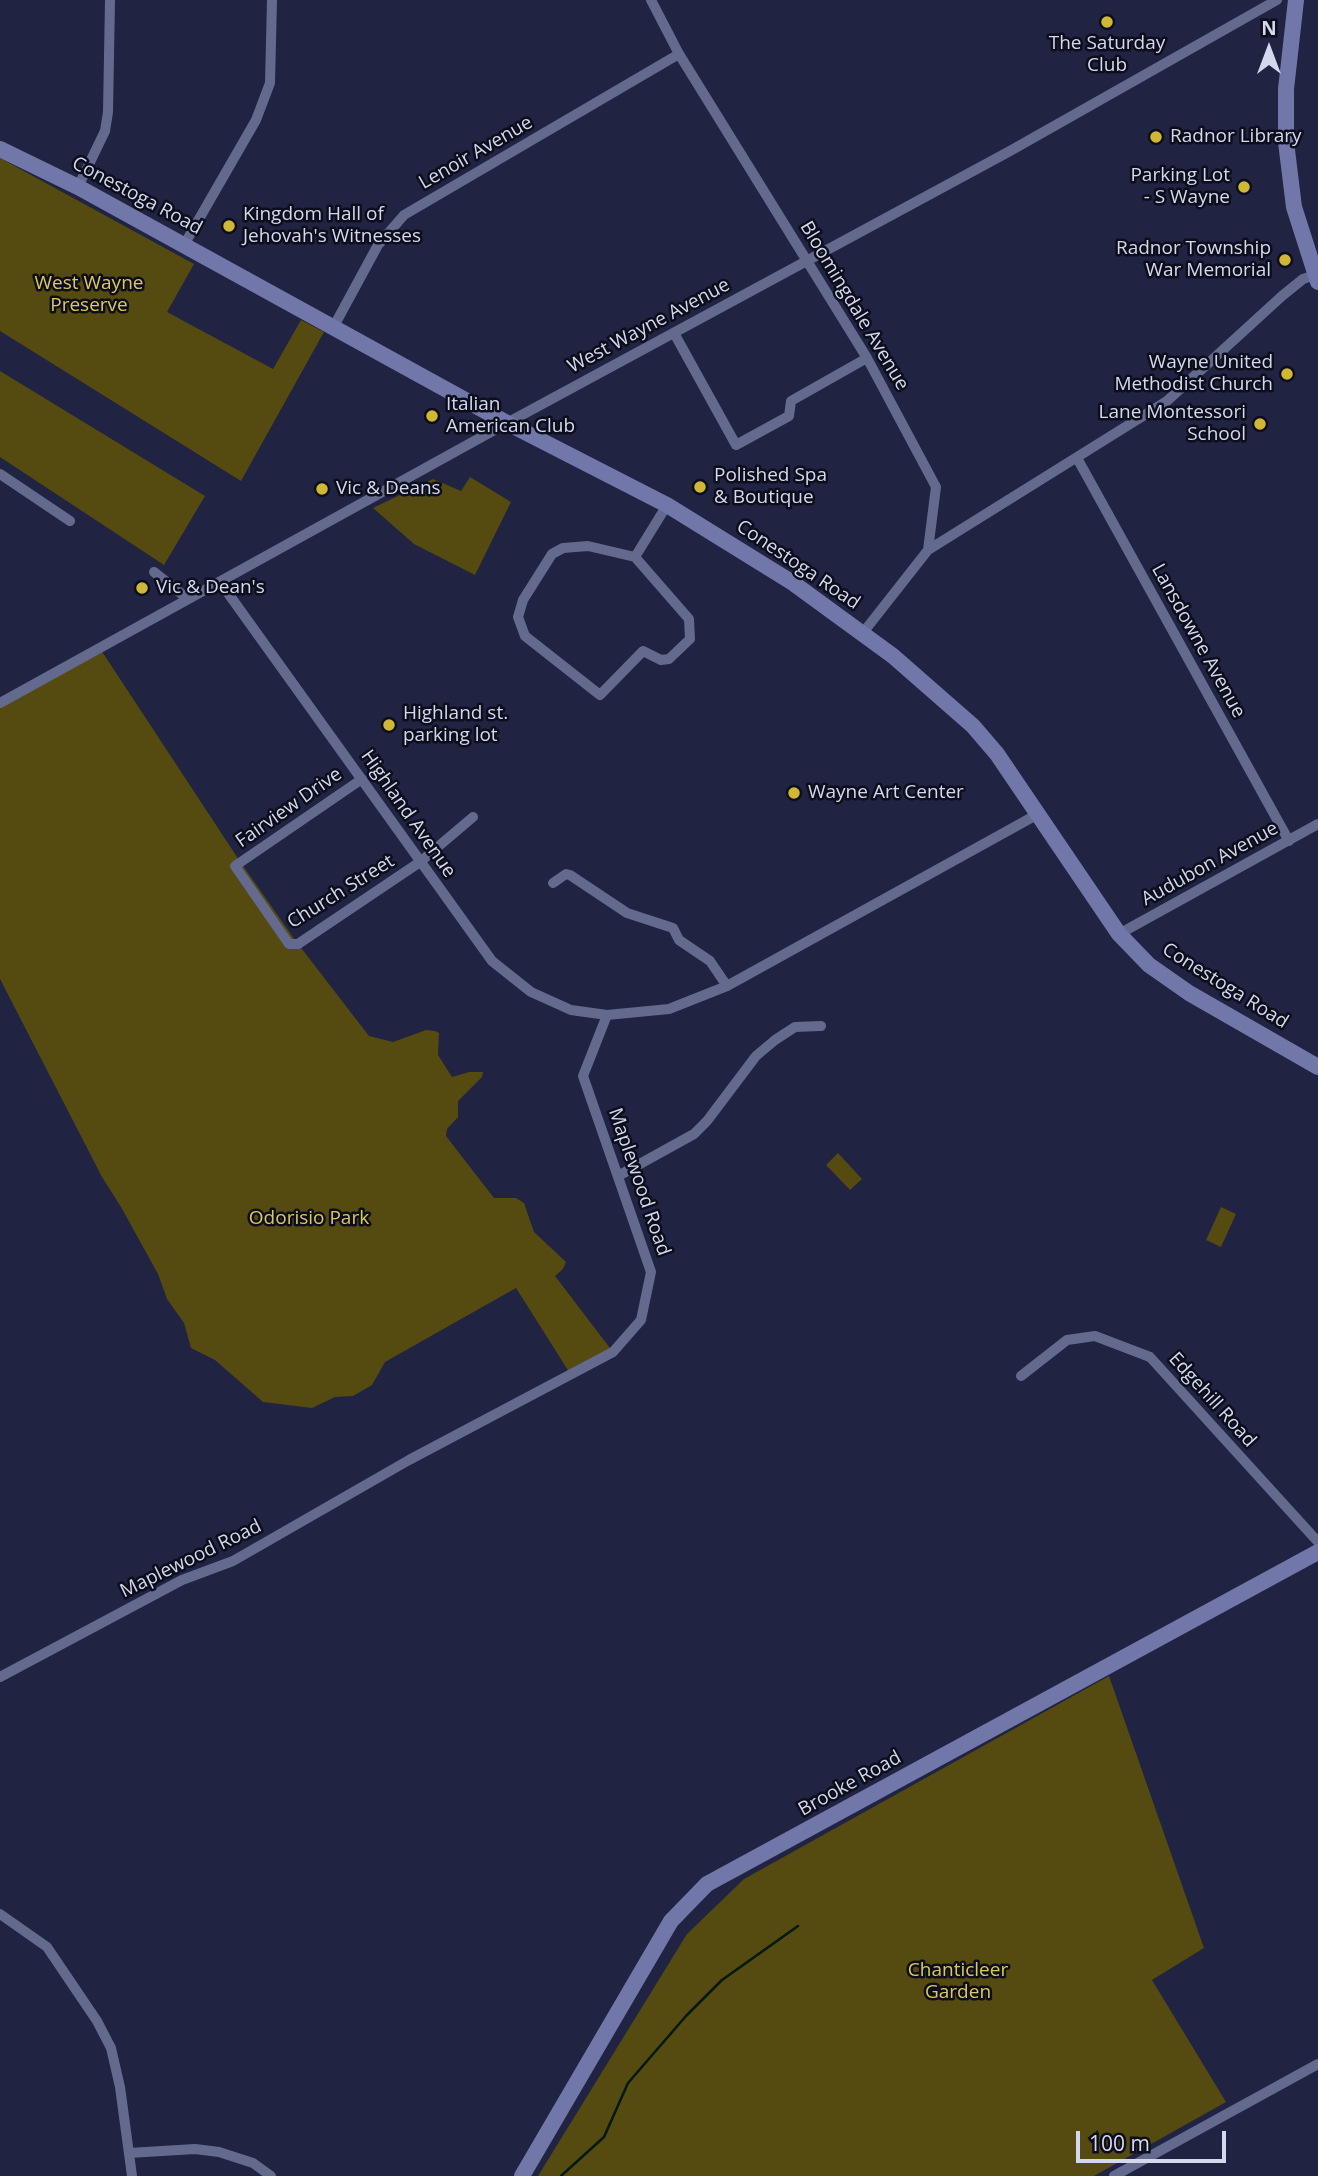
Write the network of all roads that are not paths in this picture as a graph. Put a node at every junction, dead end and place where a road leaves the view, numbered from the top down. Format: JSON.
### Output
{"nodes":[{"id":1,"x":110,"y":0,"type":"edge"},
{"id":2,"x":272,"y":0,"type":"edge"},
{"id":3,"x":651,"y":0,"type":"edge"},
{"id":4,"x":1278,"y":0,"type":"edge"},
{"id":5,"x":1296,"y":0,"type":"edge"},
{"id":6,"x":679,"y":54,"type":"junction"},
{"id":7,"x":0,"y":149,"type":"edge"},
{"id":8,"x":78,"y":187,"type":"junction"},
{"id":9,"x":184,"y":245,"type":"junction"},
{"id":10,"x":807,"y":261,"type":"junction"},
{"id":11,"x":1317,"y":278,"type":"edge"},
{"id":12,"x":334,"y":326,"type":"junction"},
{"id":13,"x":674,"y":333,"type":"junction"},
{"id":14,"x":867,"y":358,"type":"junction"},
{"id":15,"x":506,"y":423,"type":"junction"},
{"id":16,"x":1077,"y":458,"type":"junction"},
{"id":17,"x":0,"y":474,"type":"edge"},
{"id":18,"x":667,"y":505,"type":"junction"},
{"id":19,"x":70,"y":521,"type":"dead end"},
{"id":20,"x":929,"y":550,"type":"junction"},
{"id":21,"x":635,"y":557,"type":"junction"},
{"id":22,"x":154,"y":572,"type":"dead end"},
{"id":23,"x":220,"y":582,"type":"junction"},
{"id":24,"x":188,"y":599,"type":"junction"},
{"id":25,"x":862,"y":634,"type":"junction"},
{"id":26,"x":0,"y":702,"type":"edge"},
{"id":27,"x":362,"y":779,"type":"junction"},
{"id":28,"x":1038,"y":814,"type":"junction"},
{"id":29,"x":473,"y":817,"type":"dead end"},
{"id":30,"x":1318,"y":824,"type":"edge"},
{"id":31,"x":1289,"y":841,"type":"junction"},
{"id":32,"x":420,"y":862,"type":"junction"},
{"id":33,"x":235,"y":866,"type":"joint"},
{"id":34,"x":553,"y":883,"type":"dead end"},
{"id":35,"x":1119,"y":934,"type":"junction"},
{"id":36,"x":727,"y":986,"type":"junction"},
{"id":37,"x":607,"y":1015,"type":"junction"},
{"id":38,"x":821,"y":1026,"type":"dead end"},
{"id":39,"x":1318,"y":1067,"type":"edge"},
{"id":40,"x":618,"y":1176,"type":"junction"},
{"id":41,"x":1021,"y":1376,"type":"dead end"},
{"id":42,"x":1318,"y":1542,"type":"edge"},
{"id":43,"x":1318,"y":1552,"type":"edge"},
{"id":44,"x":0,"y":1677,"type":"edge"},
{"id":45,"x":0,"y":1914,"type":"edge"},
{"id":46,"x":1318,"y":2064,"type":"edge"},
{"id":47,"x":129,"y":2153,"type":"junction"},
{"id":48,"x":132,"y":2176,"type":"edge"},
{"id":49,"x":271,"y":2176,"type":"edge"},
{"id":50,"x":522,"y":2176,"type":"edge"},
{"id":51,"x":1114,"y":2176,"type":"edge"}],
"edges":[{"from":1,"to":8,"type":"street"},
{"from":2,"to":9,"type":"street"},
{"from":3,"to":6,"type":"street","name":"Bloomingdale Avenue"},
{"from":4,"to":10,"type":"street","name":"West Wayne Avenue"},
{"from":5,"to":11,"type":"main road"},
{"from":6,"to":10,"type":"street","name":"Bloomingdale Avenue"},
{"from":6,"to":12,"type":"street","name":"Lenoir Avenue"},
{"from":7,"to":8,"type":"main road","name":"Conestoga Road"},
{"from":8,"to":9,"type":"main road","name":"Conestoga Road"},
{"from":9,"to":12,"type":"main road","name":"Conestoga Road"},
{"from":10,"to":13,"type":"street","name":"West Wayne Avenue"},
{"from":10,"to":14,"type":"street","name":"Bloomingdale Avenue"},
{"from":11,"to":16,"type":"street"},
{"from":12,"to":15,"type":"main road","name":"Conestoga Road"},
{"from":13,"to":14,"type":"street"},
{"from":13,"to":15,"type":"street","name":"West Wayne Avenue"},
{"from":14,"to":20,"type":"street","name":"Bloomingdale Avenue"},
{"from":15,"to":18,"type":"main road","name":"Conestoga Road"},
{"from":15,"to":23,"type":"street","name":"West Wayne Avenue"},
{"from":16,"to":20,"type":"street"},
{"from":16,"to":31,"type":"street","name":"Lansdowne Avenue"},
{"from":17,"to":19,"type":"street"},
{"from":18,"to":21,"type":"street"},
{"from":18,"to":25,"type":"main road","name":"Conestoga Road"},
{"from":20,"to":25,"type":"street"},
{"from":21,"to":21,"type":"street"},
{"from":22,"to":24,"type":"street"},
{"from":23,"to":24,"type":"street","name":"West Wayne Avenue"},
{"from":23,"to":27,"type":"street","name":"Highland Avenue"},
{"from":24,"to":26,"type":"street","name":"West Wayne Avenue"},
{"from":25,"to":28,"type":"main road","name":"Conestoga Road"},
{"from":27,"to":32,"type":"street","name":"Highland Avenue"},
{"from":27,"to":33,"type":"street","name":"Fairview Drive"},
{"from":28,"to":35,"type":"main road","name":"Conestoga Road"},
{"from":28,"to":36,"type":"street"},
{"from":29,"to":32,"type":"street"},
{"from":30,"to":31,"type":"street","name":"Audubon Avenue"},
{"from":31,"to":35,"type":"street","name":"Audubon Avenue"},
{"from":32,"to":33,"type":"street","name":"Church Street"},
{"from":32,"to":37,"type":"street","name":"Highland Avenue"},
{"from":34,"to":36,"type":"street"},
{"from":35,"to":39,"type":"main road","name":"Conestoga Road"},
{"from":36,"to":37,"type":"street"},
{"from":37,"to":40,"type":"street","name":"Maplewood Road"},
{"from":38,"to":40,"type":"street"},
{"from":40,"to":44,"type":"street","name":"Maplewood Road"},
{"from":41,"to":42,"type":"street","name":"Edgehill Road"},
{"from":43,"to":50,"type":"main road","name":"Brooke Road"},
{"from":45,"to":47,"type":"street"},
{"from":46,"to":51,"type":"street"},
{"from":47,"to":48,"type":"street"},
{"from":47,"to":49,"type":"street"}]}
